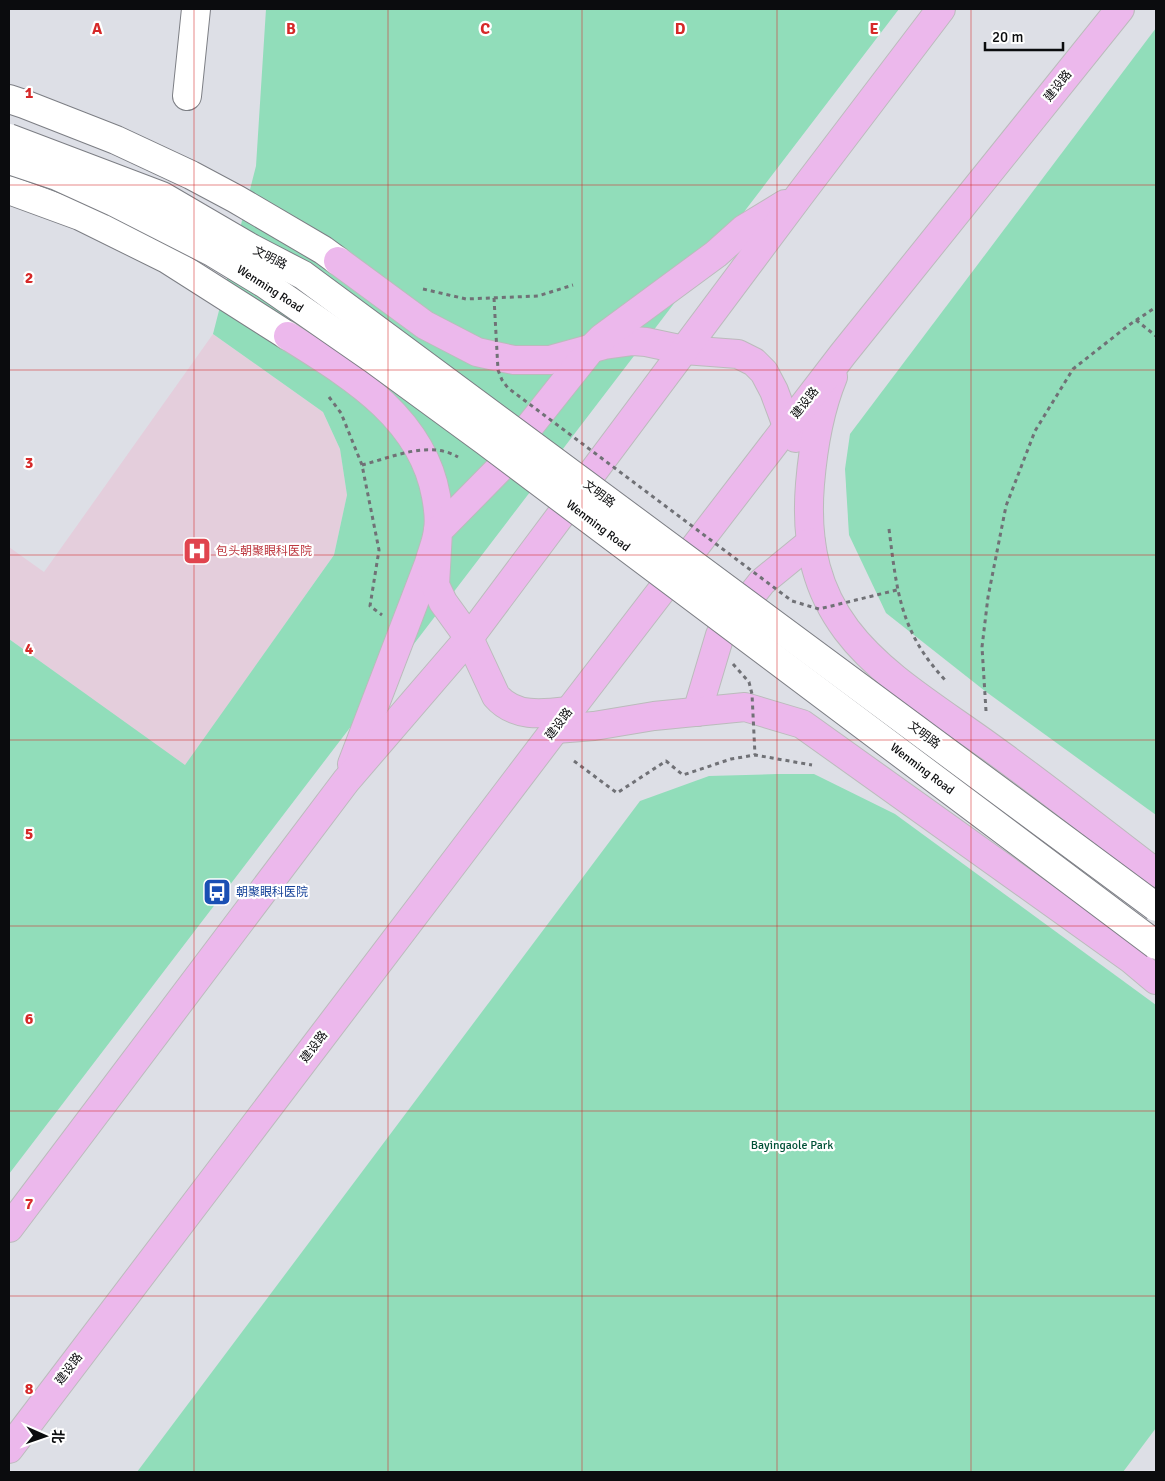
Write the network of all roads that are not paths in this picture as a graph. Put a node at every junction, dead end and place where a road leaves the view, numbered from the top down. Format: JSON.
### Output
{"nodes":[{"id":1,"x":196,"y":9,"type":"edge"},
{"id":2,"x":941,"y":9,"type":"edge"},
{"id":3,"x":1120,"y":9,"type":"edge"},
{"id":4,"x":187,"y":96,"type":"dead end"},
{"id":5,"x":9,"y":99,"type":"edge"},
{"id":6,"x":9,"y":138,"type":"edge"},
{"id":7,"x":9,"y":160,"type":"edge"},
{"id":8,"x":9,"y":190,"type":"edge"},
{"id":9,"x":798,"y":196,"type":"junction"},
{"id":10,"x":591,"y":349,"type":"junction"},
{"id":11,"x":684,"y":350,"type":"junction"},
{"id":12,"x":843,"y":354,"type":"junction"},
{"id":13,"x":787,"y":426,"type":"junction"},
{"id":14,"x":812,"y":470,"type":"junction"},
{"id":15,"x":438,"y":530,"type":"junction"},
{"id":16,"x":811,"y":542,"type":"junction"},
{"id":17,"x":469,"y":638,"type":"junction"},
{"id":18,"x":697,"y":712,"type":"junction"},
{"id":19,"x":563,"y":720,"type":"junction"},
{"id":20,"x":346,"y":781,"type":"junction"},
{"id":21,"x":1156,"y":873,"type":"edge"},
{"id":22,"x":1156,"y":907,"type":"edge"},
{"id":23,"x":1156,"y":945,"type":"edge"},
{"id":24,"x":1156,"y":980,"type":"edge"},
{"id":25,"x":9,"y":1228,"type":"edge"},
{"id":26,"x":9,"y":1449,"type":"edge"}],
"edges":[{"from":1,"to":4,"type":"main road"},
{"from":2,"to":9,"type":"main road"},
{"from":3,"to":12,"type":"main road","name":"建设路"},
{"from":5,"to":10,"type":"main road"},
{"from":6,"to":22,"type":"main road","name":"文明路","bridge":true},
{"from":7,"to":23,"type":"main road","name":"Wenming Road","bridge":true},
{"from":8,"to":15,"type":"main road"},
{"from":9,"to":10,"type":"main road"},
{"from":9,"to":11,"type":"main road"},
{"from":10,"to":11,"type":"main road"},
{"from":10,"to":15,"type":"main road"},
{"from":11,"to":13,"type":"main road"},
{"from":11,"to":17,"type":"main road"},
{"from":12,"to":13,"type":"main road","name":"建设路"},
{"from":12,"to":14,"type":"main road"},
{"from":13,"to":14,"type":"main road"},
{"from":13,"to":19,"type":"main road","name":"建设路"},
{"from":14,"to":16,"type":"main road"},
{"from":15,"to":17,"type":"main road"},
{"from":15,"to":20,"type":"main road"},
{"from":16,"to":18,"type":"main road"},
{"from":16,"to":21,"type":"main road"},
{"from":17,"to":19,"type":"main road"},
{"from":17,"to":20,"type":"main road"},
{"from":18,"to":19,"type":"main road"},
{"from":18,"to":24,"type":"main road"},
{"from":19,"to":26,"type":"main road","name":"建设路"},
{"from":20,"to":25,"type":"main road"}]}
